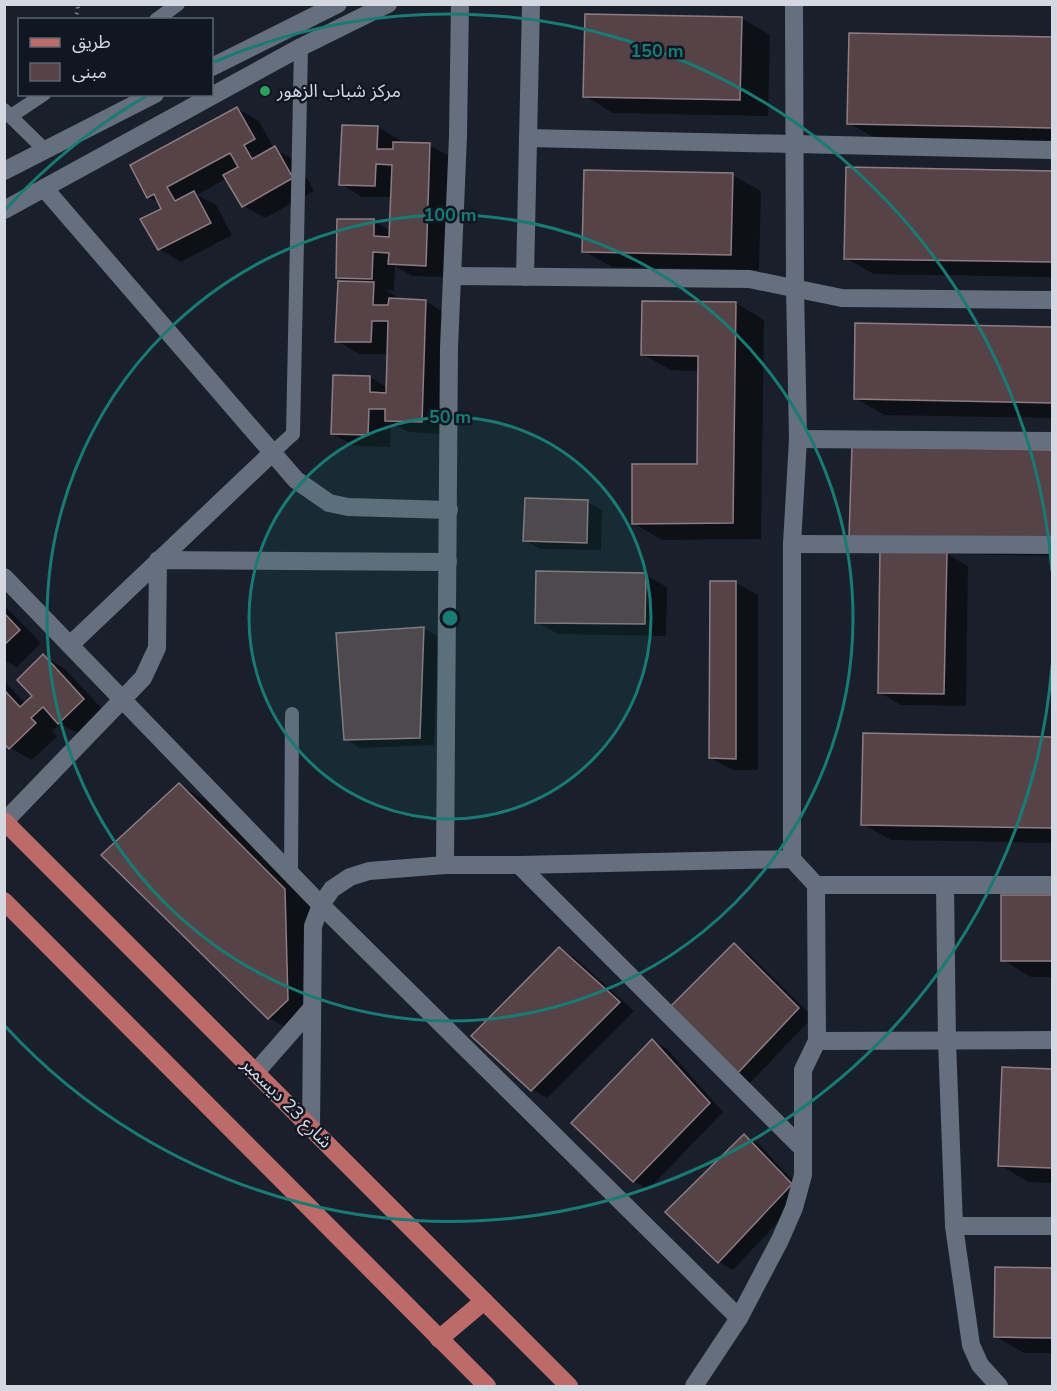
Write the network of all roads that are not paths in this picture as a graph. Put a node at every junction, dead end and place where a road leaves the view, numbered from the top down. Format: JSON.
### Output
{"nodes":[{"id":1,"x":178,"y":4,"type":"edge"},
{"id":2,"x":338,"y":4,"type":"edge"},
{"id":3,"x":388,"y":4,"type":"edge"},
{"id":4,"x":460,"y":4,"type":"edge"},
{"id":5,"x":531,"y":4,"type":"edge"},
{"id":6,"x":795,"y":4,"type":"edge"},
{"id":7,"x":159,"y":18,"type":"edge"},
{"id":8,"x":301,"y":47,"type":"junction"},
{"id":9,"x":213,"y":66,"type":"edge"},
{"id":10,"x":213,"y":95,"type":"edge"},
{"id":11,"x":40,"y":96,"type":"edge"},
{"id":12,"x":151,"y":96,"type":"edge"},
{"id":13,"x":212,"y":96,"type":"edge"},
{"id":14,"x":8,"y":113,"type":"edge"},
{"id":15,"x":528,"y":138,"type":"junction"},
{"id":16,"x":795,"y":144,"type":"junction"},
{"id":17,"x":44,"y":149,"type":"junction"},
{"id":18,"x":1053,"y":150,"type":"edge"},
{"id":19,"x":4,"y":171,"type":"edge"},
{"id":20,"x":44,"y":188,"type":"junction"},
{"id":21,"x":4,"y":210,"type":"edge"},
{"id":22,"x":452,"y":276,"type":"junction"},
{"id":23,"x":525,"y":277,"type":"junction"},
{"id":24,"x":795,"y":288,"type":"junction"},
{"id":25,"x":1053,"y":300,"type":"edge"},
{"id":26,"x":798,"y":439,"type":"junction"},
{"id":27,"x":1053,"y":441,"type":"edge"},
{"id":28,"x":272,"y":453,"type":"junction"},
{"id":29,"x":449,"y":510,"type":"junction"},
{"id":30,"x":792,"y":544,"type":"junction"},
{"id":31,"x":1053,"y":545,"type":"edge"},
{"id":32,"x":158,"y":560,"type":"junction"},
{"id":33,"x":448,"y":562,"type":"junction"},
{"id":34,"x":4,"y":577,"type":"edge"},
{"id":35,"x":70,"y":645,"type":"junction"},
{"id":36,"x":123,"y":700,"type":"junction"},
{"id":37,"x":292,"y":714,"type":"dead end"},
{"id":38,"x":5,"y":821,"type":"edge"},
{"id":39,"x":792,"y":859,"type":"junction"},
{"id":40,"x":445,"y":865,"type":"junction"},
{"id":41,"x":519,"y":865,"type":"junction"},
{"id":42,"x":291,"y":874,"type":"junction"},
{"id":43,"x":816,"y":885,"type":"junction"},
{"id":44,"x":945,"y":885,"type":"junction"},
{"id":45,"x":1053,"y":885,"type":"edge"},
{"id":46,"x":4,"y":901,"type":"edge"},
{"id":47,"x":321,"y":905,"type":"junction"},
{"id":48,"x":312,"y":1008,"type":"junction"},
{"id":49,"x":1053,"y":1040,"type":"edge"},
{"id":50,"x":817,"y":1041,"type":"junction"},
{"id":51,"x":947,"y":1041,"type":"junction"},
{"id":52,"x":256,"y":1072,"type":"junction"},
{"id":53,"x":310,"y":1127,"type":"junction"},
{"id":54,"x":803,"y":1149,"type":"junction"},
{"id":55,"x":954,"y":1226,"type":"junction"},
{"id":56,"x":1053,"y":1226,"type":"edge"},
{"id":57,"x":484,"y":1301,"type":"junction"},
{"id":58,"x":739,"y":1318,"type":"junction"},
{"id":59,"x":439,"y":1339,"type":"junction"},
{"id":60,"x":487,"y":1386,"type":"edge"},
{"id":61,"x":569,"y":1386,"type":"edge"},
{"id":62,"x":693,"y":1386,"type":"edge"},
{"id":63,"x":999,"y":1386,"type":"edge"}],
"edges":[{"from":1,"to":7,"type":"lane"},
{"from":2,"to":9,"type":"street"},
{"from":3,"to":8,"type":"street"},
{"from":4,"to":22,"type":"street"},
{"from":5,"to":15,"type":"street"},
{"from":6,"to":16,"type":"street"},
{"from":8,"to":10,"type":"street"},
{"from":8,"to":28,"type":"lane"},
{"from":11,"to":14,"type":"lane"},
{"from":12,"to":17,"type":"street"},
{"from":13,"to":20,"type":"street"},
{"from":14,"to":17,"type":"lane"},
{"from":15,"to":16,"type":"street"},
{"from":15,"to":23,"type":"street"},
{"from":16,"to":18,"type":"street"},
{"from":16,"to":24,"type":"street"},
{"from":17,"to":19,"type":"street"},
{"from":20,"to":21,"type":"street"},
{"from":20,"to":28,"type":"street"},
{"from":22,"to":23,"type":"street"},
{"from":22,"to":29,"type":"street"},
{"from":23,"to":24,"type":"street"},
{"from":24,"to":25,"type":"street"},
{"from":24,"to":26,"type":"street"},
{"from":26,"to":27,"type":"street"},
{"from":26,"to":30,"type":"street"},
{"from":28,"to":29,"type":"street"},
{"from":28,"to":32,"type":"street"},
{"from":29,"to":33,"type":"street"},
{"from":30,"to":31,"type":"street"},
{"from":30,"to":39,"type":"street"},
{"from":32,"to":33,"type":"street"},
{"from":32,"to":35,"type":"street"},
{"from":32,"to":36,"type":"street"},
{"from":33,"to":40,"type":"street"},
{"from":34,"to":35,"type":"street"},
{"from":35,"to":36,"type":"street"},
{"from":36,"to":38,"type":"street"},
{"from":36,"to":42,"type":"street"},
{"from":37,"to":42,"type":"lane"},
{"from":38,"to":52,"type":"main road","name":"شارع 23 ديسمبر"},
{"from":39,"to":41,"type":"street"},
{"from":39,"to":43,"type":"street"},
{"from":40,"to":41,"type":"street"},
{"from":40,"to":47,"type":"street"},
{"from":41,"to":54,"type":"street"},
{"from":42,"to":47,"type":"street"},
{"from":43,"to":44,"type":"street"},
{"from":43,"to":50,"type":"street"},
{"from":44,"to":45,"type":"street"},
{"from":44,"to":51,"type":"street"},
{"from":46,"to":59,"type":"main road"},
{"from":47,"to":48,"type":"street"},
{"from":47,"to":58,"type":"street"},
{"from":48,"to":52,"type":"street"},
{"from":48,"to":53,"type":"street"},
{"from":49,"to":51,"type":"street"},
{"from":50,"to":51,"type":"street"},
{"from":50,"to":54,"type":"street"},
{"from":51,"to":55,"type":"street"},
{"from":52,"to":53,"type":"main road","name":"شارع 23 ديسمبر"},
{"from":53,"to":57,"type":"main road","name":"شارع 23 ديسمبر"},
{"from":54,"to":58,"type":"street"},
{"from":55,"to":56,"type":"street"},
{"from":55,"to":63,"type":"street"},
{"from":57,"to":59,"type":"main road"},
{"from":57,"to":61,"type":"main road","name":"شارع 23 ديسمبر"},
{"from":58,"to":62,"type":"street"},
{"from":59,"to":60,"type":"main road"}]}
